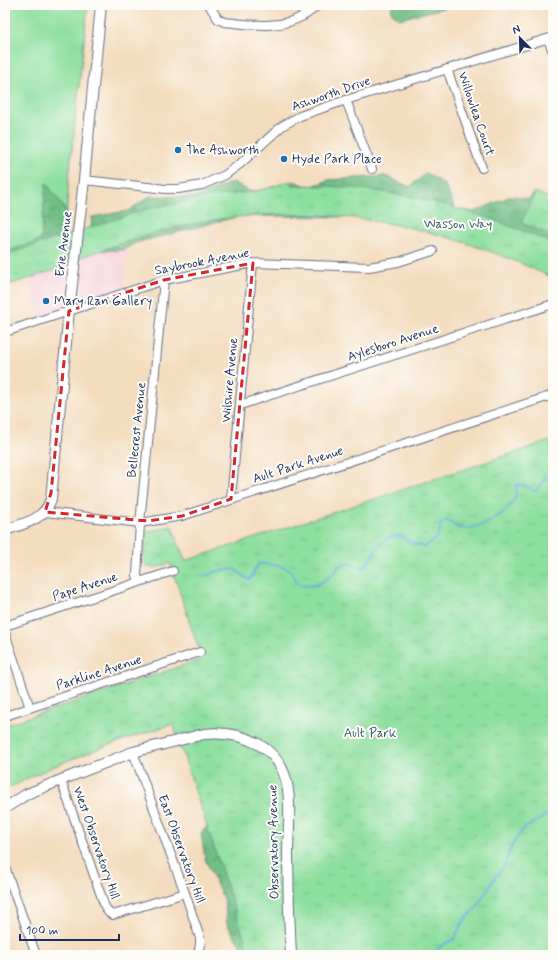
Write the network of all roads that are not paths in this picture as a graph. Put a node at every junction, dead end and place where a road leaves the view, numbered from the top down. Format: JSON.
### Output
{"nodes":[{"id":1,"x":101,"y":5,"type":"edge"},
{"id":2,"x":209,"y":5,"type":"edge"},
{"id":3,"x":318,"y":5,"type":"edge"},
{"id":4,"x":551,"y":38,"type":"edge"},
{"id":5,"x":553,"y":52,"type":"edge"},
{"id":6,"x":447,"y":69,"type":"junction"},
{"id":7,"x":346,"y":100,"type":"junction"},
{"id":8,"x":482,"y":168,"type":"dead end"},
{"id":9,"x":372,"y":169,"type":"dead end"},
{"id":10,"x":84,"y":180,"type":"junction"},
{"id":11,"x":433,"y":251,"type":"dead end"},
{"id":12,"x":253,"y":263,"type":"junction"},
{"id":13,"x":164,"y":280,"type":"junction"},
{"id":14,"x":553,"y":304,"type":"edge"},
{"id":15,"x":69,"y":311,"type":"junction"},
{"id":16,"x":5,"y":332,"type":"edge"},
{"id":17,"x":553,"y":395,"type":"edge"},
{"id":18,"x":240,"y":405,"type":"junction"},
{"id":19,"x":231,"y":499,"type":"junction"},
{"id":20,"x":45,"y":512,"type":"junction"},
{"id":21,"x":140,"y":523,"type":"junction"},
{"id":22,"x":5,"y":530,"type":"edge"},
{"id":23,"x":173,"y":571,"type":"dead end"},
{"id":24,"x":139,"y":582,"type":"junction"},
{"id":25,"x":5,"y":626,"type":"edge"},
{"id":26,"x":5,"y":633,"type":"edge"},
{"id":27,"x":200,"y":652,"type":"dead end"},
{"id":28,"x":30,"y":708,"type":"junction"},
{"id":29,"x":5,"y":716,"type":"edge"},
{"id":30,"x":133,"y":752,"type":"junction"},
{"id":31,"x":61,"y":780,"type":"junction"},
{"id":32,"x":5,"y":808,"type":"edge"},
{"id":33,"x":5,"y":867,"type":"edge"},
{"id":34,"x":185,"y":893,"type":"junction"},
{"id":35,"x":36,"y":955,"type":"edge"},
{"id":36,"x":198,"y":955,"type":"edge"},
{"id":37,"x":291,"y":955,"type":"edge"}],
"edges":[{"from":1,"to":10,"type":"street","name":"Erie Avenue"},
{"from":2,"to":3,"type":"street"},
{"from":4,"to":5,"type":"street"},
{"from":4,"to":6,"type":"street","name":"Ashworth Drive"},
{"from":6,"to":7,"type":"street","name":"Ashworth Drive"},
{"from":6,"to":8,"type":"street","name":"Willowlea Court"},
{"from":7,"to":9,"type":"street"},
{"from":7,"to":10,"type":"street","name":"Ashworth Drive"},
{"from":10,"to":15,"type":"street","name":"Erie Avenue"},
{"from":11,"to":12,"type":"street","name":"Saybrook Avenue"},
{"from":12,"to":13,"type":"street","name":"Saybrook Avenue"},
{"from":12,"to":18,"type":"street","name":"Wilshire Avenue"},
{"from":13,"to":15,"type":"street","name":"Saybrook Avenue"},
{"from":13,"to":21,"type":"street","name":"Bellecrest Avenue"},
{"from":14,"to":18,"type":"street","name":"Aylesboro Avenue"},
{"from":15,"to":16,"type":"street","name":"Saybrook Avenue"},
{"from":15,"to":20,"type":"street","name":"Erie Avenue"},
{"from":17,"to":19,"type":"street","name":"Ault Park Avenue"},
{"from":18,"to":19,"type":"street","name":"Wilshire Avenue"},
{"from":19,"to":21,"type":"street","name":"Ault Park Avenue"},
{"from":20,"to":21,"type":"street","name":"Ault Park Avenue"},
{"from":20,"to":22,"type":"street"},
{"from":21,"to":24,"type":"street","name":"Bellecrest Avenue"},
{"from":23,"to":24,"type":"street","name":"Pape Avenue"},
{"from":24,"to":25,"type":"street","name":"Pape Avenue"},
{"from":26,"to":28,"type":"street"},
{"from":27,"to":28,"type":"street","name":"Parkline Avenue"},
{"from":28,"to":29,"type":"street","name":"Parkline Avenue"},
{"from":30,"to":31,"type":"street","name":"Observatory Avenue"},
{"from":30,"to":34,"type":"street","name":"East Observatory Hill"},
{"from":30,"to":37,"type":"street","name":"Observatory Avenue"},
{"from":31,"to":32,"type":"street","name":"Observatory Avenue"},
{"from":31,"to":34,"type":"street","name":"West Observatory Hill"},
{"from":33,"to":35,"type":"street"},
{"from":34,"to":36,"type":"street","name":"East Observatory Hill"}]}
